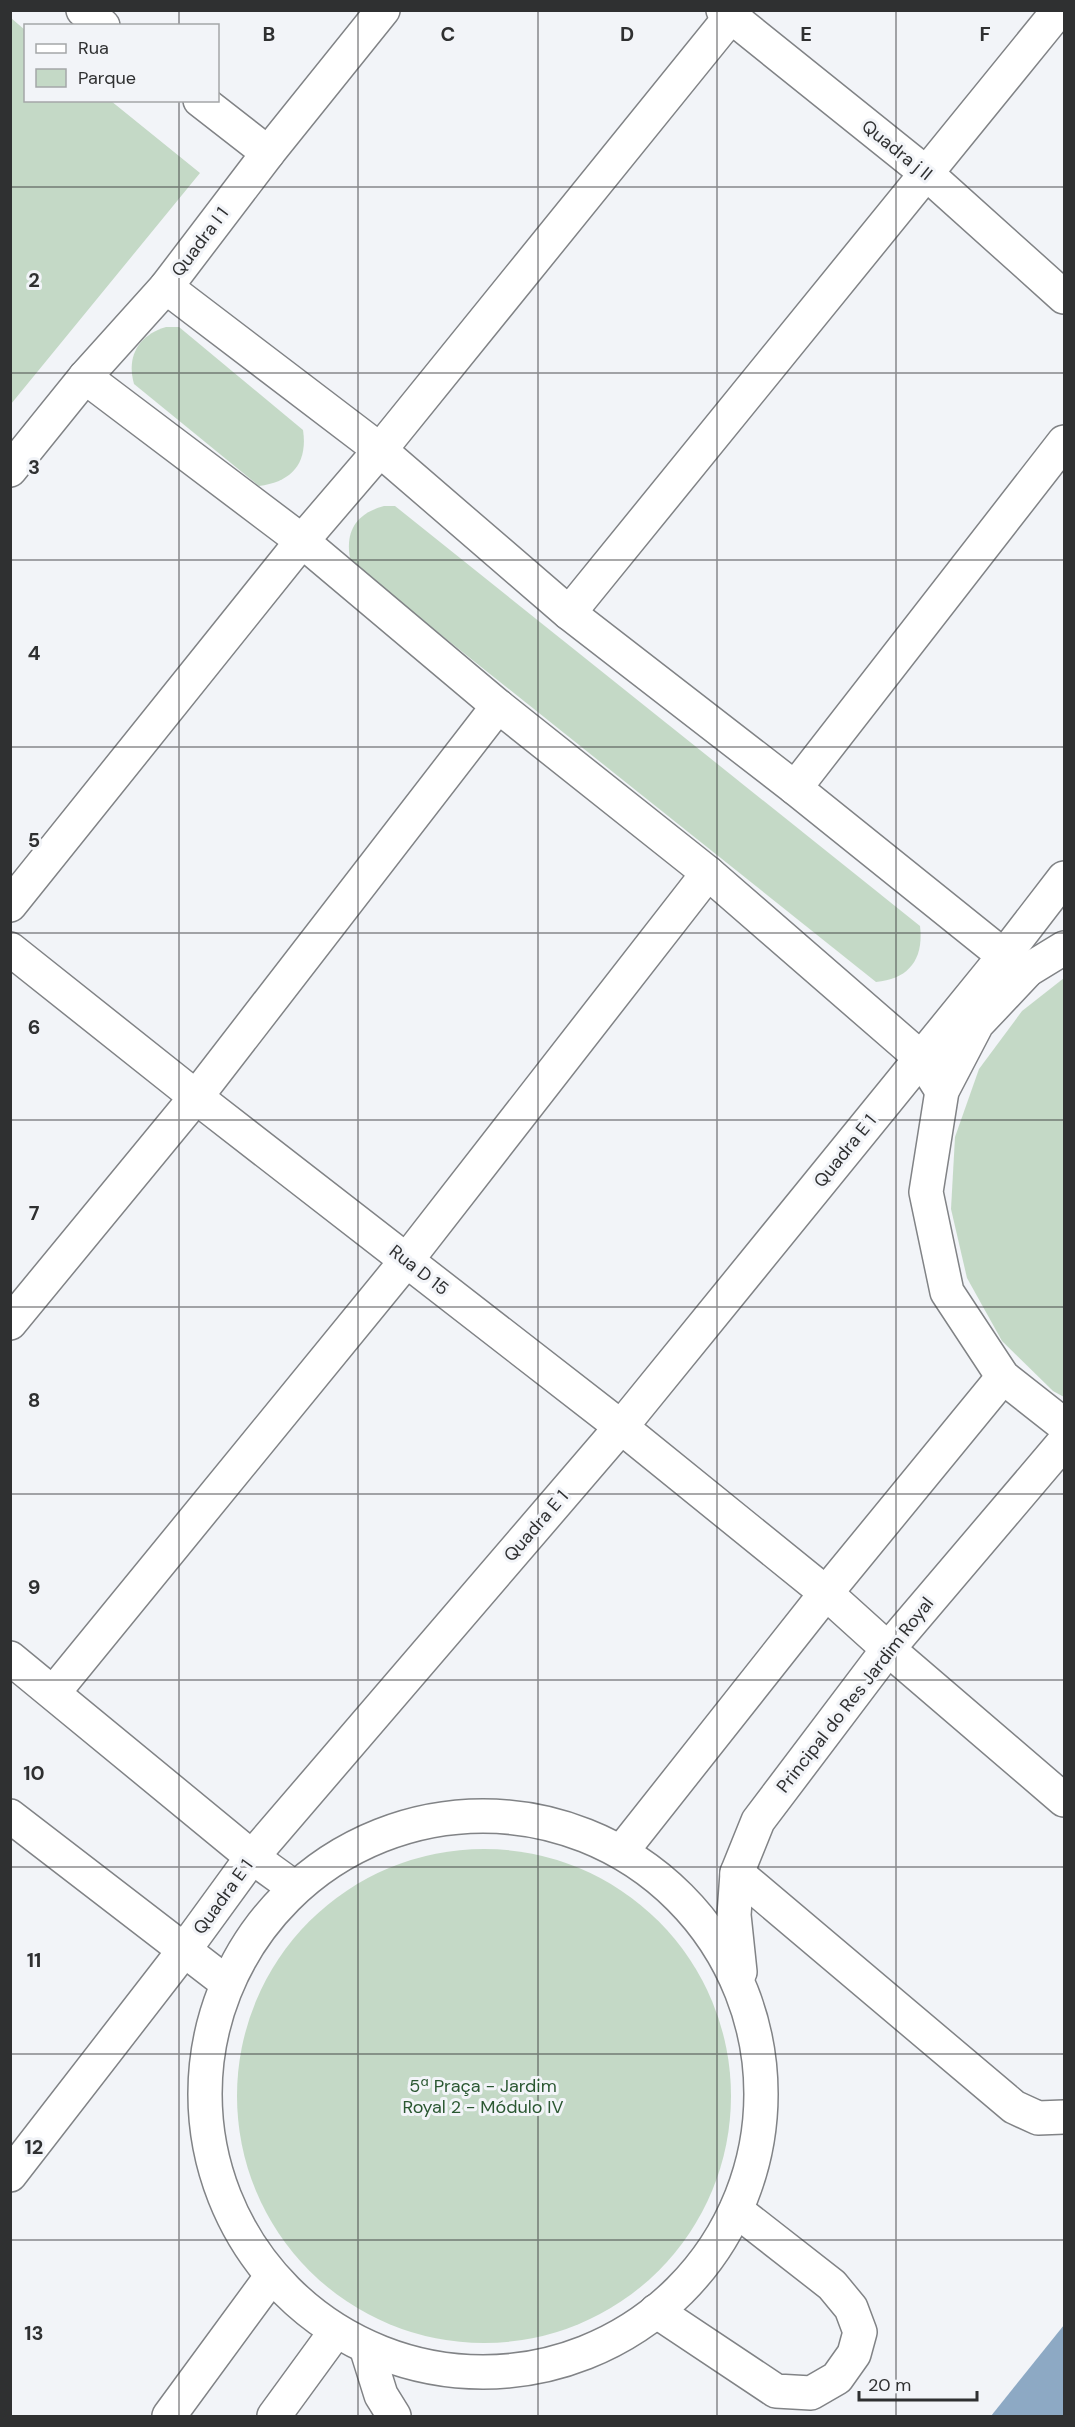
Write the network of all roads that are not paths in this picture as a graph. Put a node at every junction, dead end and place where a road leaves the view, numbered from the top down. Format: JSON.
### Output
{"nodes":[{"id":1,"x":83,"y":10,"type":"edge"},
{"id":2,"x":384,"y":10,"type":"edge"},
{"id":3,"x":1059,"y":10,"type":"edge"},
{"id":4,"x":730,"y":13,"type":"edge"},
{"id":5,"x":100,"y":24,"type":"edge"},
{"id":6,"x":203,"y":102,"type":"edge"},
{"id":7,"x":267,"y":153,"type":"junction"},
{"id":8,"x":926,"y":174,"type":"junction"},
{"id":9,"x":166,"y":287,"type":"junction"},
{"id":10,"x":1065,"y":297,"type":"edge"},
{"id":11,"x":86,"y":377,"type":"junction"},
{"id":12,"x":1065,"y":442,"type":"edge"},
{"id":13,"x":380,"y":450,"type":"junction"},
{"id":14,"x":10,"y":470,"type":"edge"},
{"id":15,"x":302,"y":541,"type":"junction"},
{"id":16,"x":569,"y":613,"type":"junction"},
{"id":17,"x":498,"y":706,"type":"junction"},
{"id":18,"x":795,"y":788,"type":"junction"},
{"id":19,"x":708,"y":873,"type":"junction"},
{"id":20,"x":1065,"y":878,"type":"edge"},
{"id":21,"x":10,"y":905,"type":"edge"},
{"id":22,"x":1065,"y":948,"type":"edge"},
{"id":23,"x":10,"y":949,"type":"edge"},
{"id":24,"x":1016,"y":963,"type":"junction"},
{"id":25,"x":921,"y":1058,"type":"junction"},
{"id":26,"x":942,"y":1091,"type":"junction"},
{"id":27,"x":196,"y":1097,"type":"junction"},
{"id":28,"x":406,"y":1261,"type":"junction"},
{"id":29,"x":10,"y":1323,"type":"edge"},
{"id":30,"x":1003,"y":1377,"type":"junction"},
{"id":31,"x":1065,"y":1425,"type":"edge"},
{"id":32,"x":621,"y":1427,"type":"junction"},
{"id":33,"x":1060,"y":1458,"type":"edge"},
{"id":34,"x":826,"y":1593,"type":"junction"},
{"id":35,"x":888,"y":1649,"type":"junction"},
{"id":36,"x":10,"y":1658,"type":"edge"},
{"id":37,"x":54,"y":1692,"type":"junction"},
{"id":38,"x":1065,"y":1800,"type":"edge"},
{"id":39,"x":10,"y":1816,"type":"edge"},
{"id":40,"x":622,"y":1851,"type":"junction"},
{"id":41,"x":252,"y":1857,"type":"junction"},
{"id":42,"x":737,"y":1873,"type":"junction"},
{"id":43,"x":295,"y":1888,"type":"junction"},
{"id":44,"x":184,"y":1949,"type":"junction"},
{"id":45,"x":226,"y":1983,"type":"junction"},
{"id":46,"x":741,"y":1985,"type":"junction"},
{"id":47,"x":1065,"y":2117,"type":"edge"},
{"id":48,"x":10,"y":2175,"type":"edge"},
{"id":49,"x":736,"y":2210,"type":"junction"},
{"id":50,"x":272,"y":2277,"type":"junction"},
{"id":51,"x":656,"y":2311,"type":"junction"},
{"id":52,"x":336,"y":2331,"type":"junction"},
{"id":53,"x":366,"y":2347,"type":"junction"},
{"id":54,"x":169,"y":2416,"type":"edge"},
{"id":55,"x":274,"y":2416,"type":"edge"},
{"id":56,"x":394,"y":2416,"type":"edge"}],
"edges":[{"from":1,"to":5,"type":"street"},
{"from":2,"to":7,"type":"street","name":"Quadra I 1"},
{"from":3,"to":8,"type":"street"},
{"from":4,"to":8,"type":"street","name":"Quadra j II"},
{"from":4,"to":13,"type":"street"},
{"from":6,"to":7,"type":"street"},
{"from":7,"to":9,"type":"street","name":"Quadra I 1"},
{"from":8,"to":10,"type":"street","name":"Quadra j II"},
{"from":8,"to":16,"type":"street"},
{"from":9,"to":11,"type":"street","name":"Quadra I 1"},
{"from":9,"to":13,"type":"street"},
{"from":11,"to":14,"type":"street","name":"Quadra I 1"},
{"from":11,"to":15,"type":"street"},
{"from":12,"to":18,"type":"street"},
{"from":13,"to":15,"type":"street"},
{"from":13,"to":16,"type":"street"},
{"from":15,"to":17,"type":"street"},
{"from":15,"to":21,"type":"street"},
{"from":16,"to":18,"type":"street"},
{"from":17,"to":19,"type":"street"},
{"from":17,"to":27,"type":"street"},
{"from":18,"to":24,"type":"street"},
{"from":19,"to":25,"type":"street"},
{"from":19,"to":28,"type":"street"},
{"from":20,"to":24,"type":"street","name":"Quadra E 1"},
{"from":22,"to":24,"type":"street"},
{"from":23,"to":27,"type":"street","name":"Rua D 15"},
{"from":24,"to":25,"type":"street","name":"Quadra E 1"},
{"from":24,"to":26,"type":"street"},
{"from":25,"to":26,"type":"street"},
{"from":25,"to":32,"type":"street","name":"Quadra E 1"},
{"from":26,"to":30,"type":"street"},
{"from":27,"to":28,"type":"street","name":"Rua D 15"},
{"from":27,"to":29,"type":"street"},
{"from":28,"to":32,"type":"street","name":"Rua D 15"},
{"from":28,"to":37,"type":"street"},
{"from":30,"to":31,"type":"street"},
{"from":30,"to":34,"type":"street"},
{"from":32,"to":34,"type":"street","name":"Rua D 15"},
{"from":32,"to":41,"type":"street","name":"Quadra E 1"},
{"from":33,"to":35,"type":"street","name":"Principal do Res Jardim Royal"},
{"from":34,"to":35,"type":"street","name":"Rua D 15"},
{"from":34,"to":40,"type":"street"},
{"from":35,"to":38,"type":"street","name":"Rua D 15"},
{"from":35,"to":42,"type":"street","name":"Principal do Res Jardim Royal"},
{"from":36,"to":37,"type":"street"},
{"from":37,"to":41,"type":"street"},
{"from":39,"to":44,"type":"street"},
{"from":40,"to":43,"type":"street"},
{"from":40,"to":46,"type":"street"},
{"from":41,"to":43,"type":"street"},
{"from":41,"to":44,"type":"street","name":"Quadra E 1"},
{"from":42,"to":46,"type":"street","name":"Principal do Res Jardim Royal"},
{"from":42,"to":47,"type":"street"},
{"from":43,"to":45,"type":"street"},
{"from":44,"to":45,"type":"street"},
{"from":44,"to":48,"type":"street","name":"Quadra E 1"},
{"from":45,"to":50,"type":"street"},
{"from":46,"to":49,"type":"street"},
{"from":49,"to":51,"type":"street"},
{"from":49,"to":51,"type":"street"},
{"from":50,"to":52,"type":"street"},
{"from":50,"to":54,"type":"street"},
{"from":51,"to":53,"type":"street"},
{"from":52,"to":53,"type":"street"},
{"from":52,"to":55,"type":"street"},
{"from":53,"to":56,"type":"street"}]}
